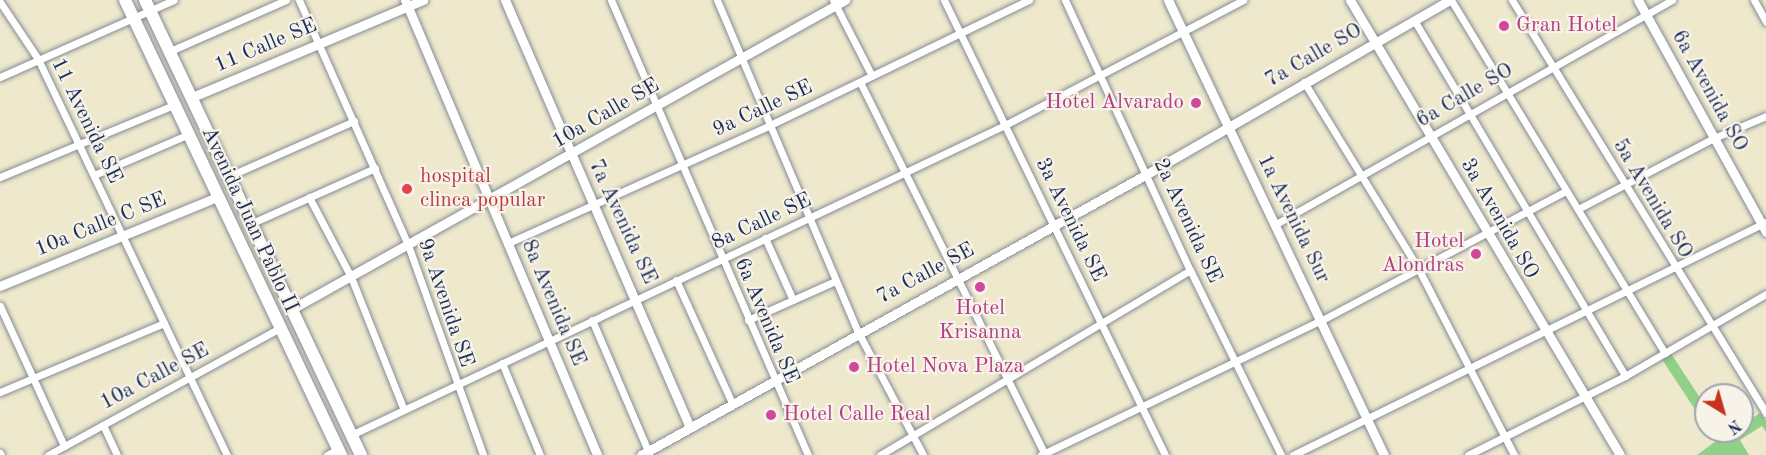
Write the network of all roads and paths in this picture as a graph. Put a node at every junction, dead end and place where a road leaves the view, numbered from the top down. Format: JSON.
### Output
{"nodes":[{"id":1,"x":125,"y":0,"type":"edge"},
{"id":2,"x":174,"y":0,"type":"edge"},
{"id":3,"x":286,"y":0,"type":"edge"},
{"id":4,"x":299,"y":0,"type":"edge"},
{"id":5,"x":423,"y":0,"type":"edge"},
{"id":6,"x":505,"y":0,"type":"edge"},
{"id":7,"x":611,"y":0,"type":"edge"},
{"id":8,"x":717,"y":0,"type":"edge"},
{"id":9,"x":944,"y":0,"type":"edge"},
{"id":10,"x":1029,"y":0,"type":"edge"},
{"id":11,"x":1065,"y":0,"type":"edge"},
{"id":12,"x":1168,"y":0,"type":"edge"},
{"id":13,"x":1243,"y":0,"type":"edge"},
{"id":14,"x":1350,"y":0,"type":"edge"},
{"id":15,"x":1450,"y":0,"type":"edge"},
{"id":16,"x":1512,"y":0,"type":"edge"},
{"id":17,"x":1638,"y":0,"type":"edge"},
{"id":18,"x":1672,"y":0,"type":"edge"},
{"id":19,"x":1754,"y":0,"type":"edge"},
{"id":20,"x":0,"y":2,"type":"edge"},
{"id":21,"x":838,"y":2,"type":"edge"},
{"id":22,"x":407,"y":3,"type":"edge"},
{"id":23,"x":147,"y":5,"type":"edge"},
{"id":24,"x":1646,"y":14,"type":"junction"},
{"id":25,"x":132,"y":18,"type":"junction"},
{"id":26,"x":1414,"y":20,"type":"junction"},
{"id":27,"x":1766,"y":22,"type":"edge"},
{"id":28,"x":960,"y":33,"type":"junction"},
{"id":29,"x":1184,"y":34,"type":"junction"},
{"id":30,"x":1375,"y":42,"type":"junction"},
{"id":31,"x":319,"y":44,"type":"junction"},
{"id":32,"x":168,"y":52,"type":"junction"},
{"id":33,"x":741,"y":56,"type":"junction"},
{"id":34,"x":38,"y":60,"type":"junction"},
{"id":35,"x":1552,"y":65,"type":"junction"},
{"id":36,"x":872,"y":76,"type":"junction"},
{"id":37,"x":0,"y":77,"type":"edge"},
{"id":38,"x":1101,"y":77,"type":"junction"},
{"id":39,"x":860,"y":82,"type":"junction"},
{"id":40,"x":1304,"y":82,"type":"junction"},
{"id":41,"x":1506,"y":91,"type":"junction"},
{"id":42,"x":190,"y":98,"type":"junction"},
{"id":43,"x":174,"y":105,"type":"junction"},
{"id":44,"x":656,"y":106,"type":"junction"},
{"id":45,"x":1468,"y":112,"type":"junction"},
{"id":46,"x":1766,"y":116,"type":"edge"},
{"id":47,"x":354,"y":121,"type":"junction"},
{"id":48,"x":1005,"y":125,"type":"junction"},
{"id":49,"x":768,"y":126,"type":"junction"},
{"id":50,"x":1229,"y":127,"type":"junction"},
{"id":51,"x":187,"y":135,"type":"junction"},
{"id":52,"x":1430,"y":135,"type":"junction"},
{"id":53,"x":1714,"y":138,"type":"junction"},
{"id":54,"x":80,"y":144,"type":"junction"},
{"id":55,"x":572,"y":155,"type":"junction"},
{"id":56,"x":680,"y":166,"type":"junction"},
{"id":57,"x":375,"y":168,"type":"junction"},
{"id":58,"x":904,"y":173,"type":"junction"},
{"id":59,"x":1147,"y":174,"type":"junction"},
{"id":60,"x":1361,"y":175,"type":"junction"},
{"id":61,"x":94,"y":176,"type":"junction"},
{"id":62,"x":0,"y":177,"type":"edge"},
{"id":63,"x":227,"y":177,"type":"junction"},
{"id":64,"x":1624,"y":185,"type":"junction"},
{"id":65,"x":1566,"y":191,"type":"junction"},
{"id":66,"x":217,"y":197,"type":"junction"},
{"id":67,"x":309,"y":197,"type":"junction"},
{"id":68,"x":490,"y":201,"type":"junction"},
{"id":69,"x":594,"y":203,"type":"junction"},
{"id":70,"x":1578,"y":209,"type":"junction"},
{"id":71,"x":1527,"y":212,"type":"junction"},
{"id":72,"x":807,"y":219,"type":"junction"},
{"id":73,"x":250,"y":224,"type":"junction"},
{"id":74,"x":1276,"y":224,"type":"junction"},
{"id":75,"x":1054,"y":225,"type":"junction"},
{"id":76,"x":1764,"y":226,"type":"edge"},
{"id":77,"x":1487,"y":233,"type":"junction"},
{"id":78,"x":124,"y":234,"type":"junction"},
{"id":79,"x":765,"y":238,"type":"junction"},
{"id":80,"x":508,"y":243,"type":"junction"},
{"id":81,"x":408,"y":245,"type":"junction"},
{"id":82,"x":722,"y":259,"type":"junction"},
{"id":83,"x":1418,"y":268,"type":"junction"},
{"id":84,"x":1674,"y":268,"type":"junction"},
{"id":85,"x":1190,"y":270,"type":"junction"},
{"id":86,"x":351,"y":277,"type":"junction"},
{"id":87,"x":957,"y":278,"type":"junction"},
{"id":88,"x":676,"y":280,"type":"junction"},
{"id":89,"x":835,"y":281,"type":"junction"},
{"id":90,"x":0,"y":286,"type":"edge"},
{"id":91,"x":1628,"y":292,"type":"junction"},
{"id":92,"x":1766,"y":294,"type":"edge"},
{"id":93,"x":637,"y":298,"type":"junction"},
{"id":94,"x":793,"y":300,"type":"junction"},
{"id":95,"x":0,"y":306,"type":"edge"},
{"id":96,"x":290,"y":310,"type":"junction"},
{"id":97,"x":1587,"y":312,"type":"junction"},
{"id":98,"x":592,"y":320,"type":"junction"},
{"id":99,"x":748,"y":320,"type":"junction"},
{"id":100,"x":1322,"y":320,"type":"junction"},
{"id":101,"x":164,"y":323,"type":"junction"},
{"id":102,"x":1101,"y":323,"type":"junction"},
{"id":103,"x":1712,"y":327,"type":"junction"},
{"id":104,"x":278,"y":329,"type":"junction"},
{"id":105,"x":858,"y":332,"type":"junction"},
{"id":106,"x":1545,"y":333,"type":"junction"},
{"id":107,"x":551,"y":340,"type":"junction"},
{"id":108,"x":1665,"y":353,"type":"junction"},
{"id":109,"x":1237,"y":361,"type":"junction"},
{"id":110,"x":502,"y":363,"type":"junction"},
{"id":111,"x":1472,"y":368,"type":"junction"},
{"id":112,"x":1625,"y":376,"type":"junction"},
{"id":113,"x":32,"y":379,"type":"junction"},
{"id":114,"x":190,"y":379,"type":"junction"},
{"id":115,"x":773,"y":379,"type":"junction"},
{"id":116,"x":1007,"y":379,"type":"junction"},
{"id":117,"x":457,"y":384,"type":"junction"},
{"id":118,"x":0,"y":392,"type":"edge"},
{"id":119,"x":1584,"y":397,"type":"junction"},
{"id":120,"x":732,"y":403,"type":"junction"},
{"id":121,"x":1142,"y":407,"type":"junction"},
{"id":122,"x":1765,"y":408,"type":"edge"},
{"id":123,"x":404,"y":410,"type":"junction"},
{"id":124,"x":1367,"y":419,"type":"junction"},
{"id":125,"x":103,"y":425,"type":"junction"},
{"id":126,"x":690,"y":427,"type":"junction"},
{"id":127,"x":351,"y":435,"type":"junction"},
{"id":128,"x":913,"y":435,"type":"junction"},
{"id":129,"x":1505,"y":437,"type":"junction"},
{"id":130,"x":64,"y":446,"type":"junction"},
{"id":131,"x":336,"y":453,"type":"edge"},
{"id":132,"x":647,"y":454,"type":"edge"},
{"id":133,"x":48,"y":455,"type":"edge"},
{"id":134,"x":117,"y":455,"type":"edge"},
{"id":135,"x":227,"y":455,"type":"edge"},
{"id":136,"x":361,"y":455,"type":"edge"},
{"id":137,"x":483,"y":455,"type":"edge"},
{"id":138,"x":540,"y":455,"type":"edge"},
{"id":139,"x":597,"y":455,"type":"edge"},
{"id":140,"x":808,"y":455,"type":"edge"},
{"id":141,"x":880,"y":455,"type":"edge"},
{"id":142,"x":923,"y":455,"type":"edge"},
{"id":143,"x":1043,"y":455,"type":"edge"},
{"id":144,"x":1165,"y":455,"type":"edge"},
{"id":145,"x":1281,"y":455,"type":"edge"},
{"id":146,"x":1293,"y":455,"type":"edge"},
{"id":147,"x":1384,"y":455,"type":"edge"},
{"id":148,"x":1468,"y":455,"type":"edge"},
{"id":149,"x":1514,"y":455,"type":"edge"},
{"id":150,"x":1620,"y":455,"type":"edge"}],
"edges":[{"from":1,"to":25,"type":"highway","name":"Avenida Juan Pablo II"},
{"from":2,"to":23,"type":"street"},
{"from":3,"to":32,"type":"street"},
{"from":4,"to":31,"type":"street","name":"9a Avenida SE"},
{"from":5,"to":22,"type":"street","name":"11 Calle SE"},
{"from":6,"to":55,"type":"street","name":"7a Avenida SE"},
{"from":7,"to":44,"type":"street","name":"6a Avenida SE"},
{"from":8,"to":33,"type":"street"},
{"from":9,"to":28,"type":"street","name":"3a Avenida SE"},
{"from":10,"to":28,"type":"street","name":"9a Calle SE"},
{"from":11,"to":38,"type":"street","name":"2a Avenida SE"},
{"from":12,"to":29,"type":"street","name":"1a Avenida Sur"},
{"from":13,"to":29,"type":"street","name":"8a Calle SE"},
{"from":14,"to":30,"type":"street","name":"3a Avenida SO"},
{"from":15,"to":26,"type":"street","name":"7a Calle SO"},
{"from":15,"to":41,"type":"street"},
{"from":16,"to":35,"type":"street","name":"5a Avenida SO"},
{"from":17,"to":24,"type":"street","name":"6a Avenida SO"},
{"from":18,"to":24,"type":"street","name":"6a Calle SO"},
{"from":19,"to":27,"type":"street"},
{"from":20,"to":34,"type":"street","name":"11 Avenida SE"},
{"from":21,"to":33,"type":"street","name":"10a Calle SE"},
{"from":21,"to":36,"type":"street"},
{"from":22,"to":31,"type":"street","name":"11 Calle SE"},
{"from":22,"to":68,"type":"street","name":"8a Avenida SE"},
{"from":23,"to":25,"type":"street"},
{"from":23,"to":32,"type":"highway","name":"Avenida Juan Pablo II"},
{"from":24,"to":35,"type":"street","name":"6a Calle SO"},
{"from":24,"to":53,"type":"street","name":"6a Avenida SO"},
{"from":25,"to":34,"type":"street"},
{"from":25,"to":43,"type":"highway","name":"Avenida Juan Pablo II"},
{"from":26,"to":30,"type":"street","name":"7a Calle SO"},
{"from":26,"to":45,"type":"street"},
{"from":28,"to":36,"type":"street","name":"9a Calle SE"},
{"from":28,"to":48,"type":"street","name":"3a Avenida SE"},
{"from":29,"to":38,"type":"street","name":"8a Calle SE"},
{"from":29,"to":50,"type":"street","name":"1a Avenida Sur"},
{"from":30,"to":40,"type":"street","name":"7a Calle SO"},
{"from":30,"to":52,"type":"street","name":"3a Avenida SO"},
{"from":31,"to":42,"type":"street","name":"11 Calle SE"},
{"from":31,"to":47,"type":"street","name":"9a Avenida SE"},
{"from":32,"to":42,"type":"highway","name":"Avenida Juan Pablo II"},
{"from":33,"to":44,"type":"street","name":"10a Calle SE"},
{"from":33,"to":49,"type":"street"},
{"from":34,"to":37,"type":"street"},
{"from":34,"to":54,"type":"street","name":"11 Avenida SE"},
{"from":35,"to":41,"type":"street","name":"6a Calle SO"},
{"from":35,"to":64,"type":"street","name":"5a Avenida SO"},
{"from":36,"to":39,"type":"street","name":"9a Calle SE"},
{"from":38,"to":48,"type":"street","name":"8a Calle SE"},
{"from":38,"to":59,"type":"street","name":"2a Avenida SE"},
{"from":39,"to":49,"type":"street","name":"9a Calle SE"},
{"from":39,"to":58,"type":"street"},
{"from":40,"to":50,"type":"street","name":"7a Calle SO"},
{"from":40,"to":60,"type":"street"},
{"from":41,"to":45,"type":"street","name":"6a Calle SO"},
{"from":41,"to":65,"type":"street"},
{"from":42,"to":63,"type":"highway","name":"Avenida Juan Pablo II"},
{"from":43,"to":51,"type":"highway","name":"Avenida Juan Pablo II"},
{"from":43,"to":54,"type":"street"},
{"from":44,"to":55,"type":"street","name":"10a Calle SE"},
{"from":44,"to":56,"type":"street","name":"6a Avenida SE"},
{"from":45,"to":52,"type":"street","name":"6a Calle SO"},
{"from":45,"to":71,"type":"street"},
{"from":46,"to":53,"type":"street"},
{"from":47,"to":57,"type":"street","name":"9a Avenida SE"},
{"from":47,"to":63,"type":"street"},
{"from":48,"to":58,"type":"street","name":"8a Calle SE"},
{"from":48,"to":75,"type":"street","name":"3a Avenida SE"},
{"from":49,"to":56,"type":"street","name":"9a Calle SE"},
{"from":49,"to":72,"type":"street"},
{"from":50,"to":59,"type":"street","name":"7a Calle SE"},
{"from":50,"to":74,"type":"street","name":"1a Avenida Sur"},
{"from":51,"to":61,"type":"street"},
{"from":51,"to":66,"type":"highway","name":"Avenida Juan Pablo II"},
{"from":52,"to":60,"type":"street","name":"6a Calle SO"},
{"from":52,"to":77,"type":"street","name":"3a Avenida SO"},
{"from":53,"to":64,"type":"street"},
{"from":53,"to":76,"type":"street","name":"6a Avenida SO"},
{"from":54,"to":61,"type":"street","name":"11 Avenida SE"},
{"from":54,"to":62,"type":"street"},
{"from":55,"to":68,"type":"street","name":"10a Calle SE"},
{"from":55,"to":69,"type":"street","name":"7a Avenida SE"},
{"from":56,"to":69,"type":"street","name":"9a Calle SE"},
{"from":56,"to":82,"type":"street","name":"6a Avenida SE"},
{"from":57,"to":67,"type":"street"},
{"from":57,"to":81,"type":"street","name":"9a Avenida SE"},
{"from":58,"to":72,"type":"street","name":"8a Calle SE"},
{"from":58,"to":87,"type":"street"},
{"from":59,"to":75,"type":"street","name":"7a Calle SE"},
{"from":59,"to":85,"type":"street","name":"2a Avenida SE"},
{"from":60,"to":74,"type":"street","name":"6a Calle SO"},
{"from":60,"to":83,"type":"street"},
{"from":61,"to":78,"type":"street","name":"11 Avenida SE"},
{"from":63,"to":73,"type":"highway","name":"Avenida Juan Pablo II"},
{"from":64,"to":70,"type":"street"},
{"from":64,"to":84,"type":"street","name":"5a Avenida SO"},
{"from":65,"to":70,"type":"street"},
{"from":65,"to":71,"type":"street"},
{"from":66,"to":78,"type":"street","name":"10a Calle C SE"},
{"from":66,"to":104,"type":"highway","name":"Avenida Juan Pablo II"},
{"from":67,"to":73,"type":"street"},
{"from":67,"to":86,"type":"street"},
{"from":68,"to":80,"type":"street","name":"8a Avenida SE"},
{"from":68,"to":81,"type":"street","name":"10a Calle SE"},
{"from":69,"to":80,"type":"street","name":"9a Calle SE"},
{"from":69,"to":93,"type":"street","name":"7a Avenida SE"},
{"from":70,"to":91,"type":"street"},
{"from":71,"to":77,"type":"street"},
{"from":71,"to":97,"type":"street"},
{"from":72,"to":79,"type":"street","name":"8a Calle SE"},
{"from":72,"to":89,"type":"street"},
{"from":73,"to":96,"type":"highway","name":"Avenida Juan Pablo II"},
{"from":74,"to":100,"type":"street","name":"1a Avenida Sur"},
{"from":75,"to":87,"type":"street","name":"7a Calle SE"},
{"from":75,"to":102,"type":"street","name":"3a Avenida SE"},
{"from":76,"to":84,"type":"street"},
{"from":77,"to":83,"type":"street"},
{"from":77,"to":106,"type":"street","name":"3a Avenida SO"},
{"from":78,"to":90,"type":"street","name":"10a Calle C SE"},
{"from":78,"to":101,"type":"street","name":"11 Avenida SE"},
{"from":79,"to":82,"type":"street","name":"8a Calle SE"},
{"from":79,"to":94,"type":"street"},
{"from":80,"to":107,"type":"street","name":"8a Avenida SE"},
{"from":81,"to":86,"type":"street","name":"10a Calle SE"},
{"from":81,"to":117,"type":"street","name":"9a Avenida SE"},
{"from":82,"to":88,"type":"street","name":"8a Calle SE"},
{"from":82,"to":99,"type":"street","name":"6a Avenida SE"},
{"from":83,"to":100,"type":"street"},
{"from":83,"to":111,"type":"street"},
{"from":84,"to":91,"type":"street"},
{"from":84,"to":103,"type":"street","name":"5a Avenida SO"},
{"from":85,"to":102,"type":"street"},
{"from":85,"to":109,"type":"street","name":"2a Avenida SE"},
{"from":86,"to":96,"type":"street","name":"10a Calle SE"},
{"from":86,"to":123,"type":"street"},
{"from":87,"to":105,"type":"street","name":"7a Calle SE"},
{"from":87,"to":116,"type":"street"},
{"from":88,"to":93,"type":"street","name":"8a Calle SE"},
{"from":88,"to":120,"type":"street"},
{"from":89,"to":94,"type":"street"},
{"from":89,"to":105,"type":"street"},
{"from":91,"to":97,"type":"street"},
{"from":91,"to":108,"type":"street"},
{"from":92,"to":103,"type":"street"},
{"from":93,"to":98,"type":"street","name":"8a Calle SE"},
{"from":93,"to":126,"type":"street","name":"7a Avenida SE"},
{"from":94,"to":99,"type":"street"},
{"from":95,"to":113,"type":"street"},
{"from":96,"to":127,"type":"highway","name":"Avenida Juan Pablo II"},
{"from":97,"to":106,"type":"street"},
{"from":97,"to":112,"type":"street"},
{"from":98,"to":107,"type":"street","name":"8a Calle SE"},
{"from":98,"to":132,"type":"street"},
{"from":99,"to":115,"type":"street","name":"6a Avenida SE"},
{"from":100,"to":109,"type":"street"},
{"from":100,"to":124,"type":"street","name":"1a Avenida Sur"},
{"from":101,"to":113,"type":"street"},
{"from":101,"to":114,"type":"street","name":"11 Avenida SE"},
{"from":102,"to":116,"type":"street"},
{"from":102,"to":121,"type":"street","name":"3a Avenida SE"},
{"from":103,"to":108,"type":"street"},
{"from":103,"to":122,"type":"street","name":"5a Avenida SO"},
{"from":104,"to":114,"type":"street","name":"10a Calle SE"},
{"from":104,"to":131,"type":"highway","name":"Avenida Juan Pablo II"},
{"from":105,"to":115,"type":"street","name":"7a Calle SE"},
{"from":105,"to":128,"type":"street"},
{"from":106,"to":111,"type":"street"},
{"from":106,"to":119,"type":"street","name":"3a Avenida SO"},
{"from":107,"to":110,"type":"street","name":"8a Calle SE"},
{"from":107,"to":139,"type":"street","name":"8a Avenida SE"},
{"from":108,"to":112,"type":"street"},
{"from":109,"to":121,"type":"street"},
{"from":109,"to":145,"type":"street","name":"2a Avenida SE"},
{"from":110,"to":117,"type":"street","name":"8a Calle SE"},
{"from":110,"to":138,"type":"street"},
{"from":111,"to":124,"type":"street"},
{"from":111,"to":129,"type":"street"},
{"from":112,"to":119,"type":"street"},
{"from":113,"to":118,"type":"street"},
{"from":113,"to":130,"type":"street"},
{"from":114,"to":125,"type":"street","name":"10a Calle SE"},
{"from":114,"to":135,"type":"street","name":"11 Avenida SE"},
{"from":115,"to":120,"type":"street","name":"7a Calle SE"},
{"from":115,"to":140,"type":"street","name":"6a Avenida SE"},
{"from":116,"to":128,"type":"street"},
{"from":116,"to":143,"type":"street"},
{"from":117,"to":123,"type":"street","name":"8a Calle SE"},
{"from":117,"to":137,"type":"street","name":"9a Avenida SE"},
{"from":119,"to":129,"type":"street"},
{"from":119,"to":150,"type":"street","name":"3a Avenida SO"},
{"from":120,"to":126,"type":"street","name":"7a Calle SE"},
{"from":121,"to":143,"type":"street"},
{"from":121,"to":144,"type":"street","name":"3a Avenida SE"},
{"from":123,"to":127,"type":"street","name":"8a Calle SE"},
{"from":124,"to":146,"type":"street"},
{"from":124,"to":147,"type":"street","name":"1a Avenida Sur"},
{"from":125,"to":130,"type":"street","name":"10a Calle SE"},
{"from":125,"to":134,"type":"street"},
{"from":126,"to":132,"type":"street","name":"7a Calle SE"},
{"from":127,"to":136,"type":"highway","name":"Avenida Juan Pablo II"},
{"from":128,"to":141,"type":"street"},
{"from":128,"to":142,"type":"street"},
{"from":129,"to":148,"type":"street"},
{"from":129,"to":149,"type":"street"},
{"from":130,"to":133,"type":"street","name":"10a Calle SE"}]}
